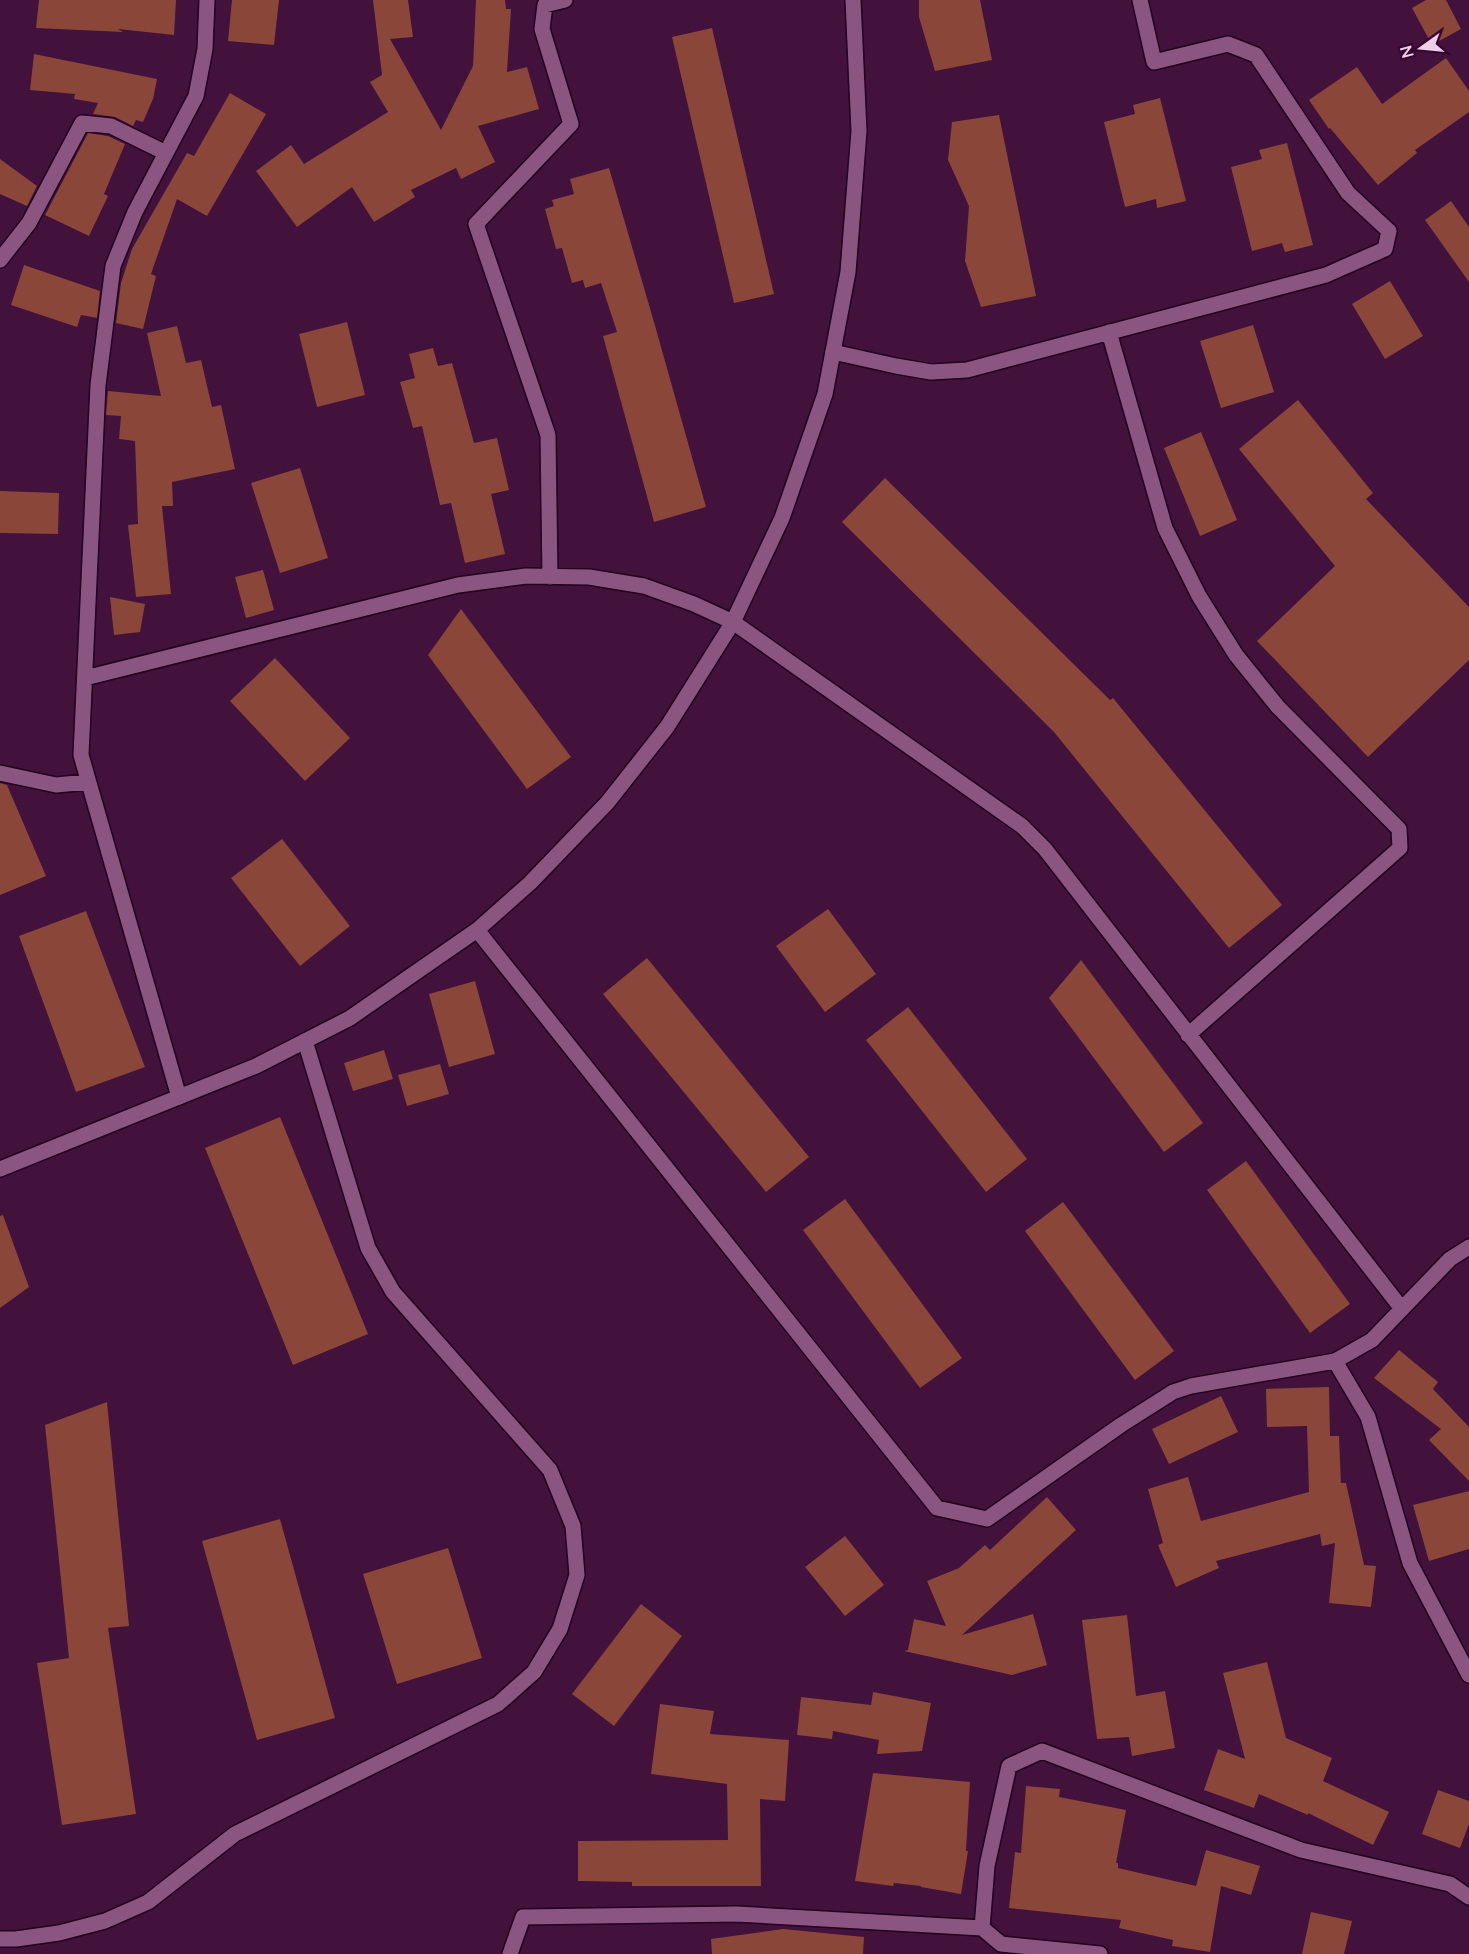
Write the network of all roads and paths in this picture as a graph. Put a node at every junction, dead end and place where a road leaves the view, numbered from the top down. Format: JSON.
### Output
{"nodes":[{"id":1,"x":207,"y":0,"type":"edge"},
{"id":2,"x":566,"y":0,"type":"edge"},
{"id":3,"x":853,"y":0,"type":"edge"},
{"id":4,"x":1140,"y":0,"type":"edge"},
{"id":5,"x":166,"y":153,"type":"junction"},
{"id":6,"x":0,"y":260,"type":"edge"},
{"id":7,"x":1109,"y":332,"type":"junction"},
{"id":8,"x":833,"y":352,"type":"junction"},
{"id":9,"x":550,"y":577,"type":"junction"},
{"id":10,"x":733,"y":622,"type":"junction"},
{"id":11,"x":85,"y":678,"type":"junction"},
{"id":12,"x":0,"y":773,"type":"edge"},
{"id":13,"x":88,"y":782,"type":"junction"},
{"id":14,"x":477,"y":930,"type":"junction"},
{"id":15,"x":1188,"y":1035,"type":"junction"},
{"id":16,"x":305,"y":1041,"type":"junction"},
{"id":17,"x":179,"y":1097,"type":"junction"},
{"id":18,"x":0,"y":1169,"type":"edge"},
{"id":19,"x":1469,"y":1246,"type":"edge"},
{"id":20,"x":1402,"y":1309,"type":"junction"},
{"id":21,"x":1335,"y":1361,"type":"junction"},
{"id":22,"x":1469,"y":1675,"type":"edge"},
{"id":23,"x":1469,"y":1897,"type":"edge"},
{"id":24,"x":982,"y":1928,"type":"junction"},
{"id":25,"x":0,"y":1939,"type":"edge"},
{"id":26,"x":510,"y":1954,"type":"edge"},
{"id":27,"x":1100,"y":1954,"type":"edge"}],
"edges":[{"from":1,"to":5,"type":"street"},
{"from":2,"to":9,"type":"street"},
{"from":3,"to":8,"type":"street"},
{"from":4,"to":7,"type":"street"},
{"from":5,"to":6,"type":"street"},
{"from":5,"to":11,"type":"street"},
{"from":7,"to":8,"type":"street"},
{"from":7,"to":15,"type":"street"},
{"from":8,"to":10,"type":"street"},
{"from":9,"to":10,"type":"street"},
{"from":9,"to":11,"type":"street"},
{"from":10,"to":14,"type":"street"},
{"from":10,"to":15,"type":"street"},
{"from":11,"to":13,"type":"street"},
{"from":12,"to":13,"type":"street"},
{"from":13,"to":17,"type":"street"},
{"from":14,"to":16,"type":"street"},
{"from":14,"to":21,"type":"street"},
{"from":15,"to":20,"type":"street"},
{"from":16,"to":17,"type":"street"},
{"from":16,"to":25,"type":"street"},
{"from":17,"to":18,"type":"street"},
{"from":19,"to":20,"type":"street"},
{"from":20,"to":21,"type":"street"},
{"from":21,"to":22,"type":"street"},
{"from":23,"to":24,"type":"street"},
{"from":24,"to":26,"type":"street"},
{"from":24,"to":27,"type":"street"}]}
